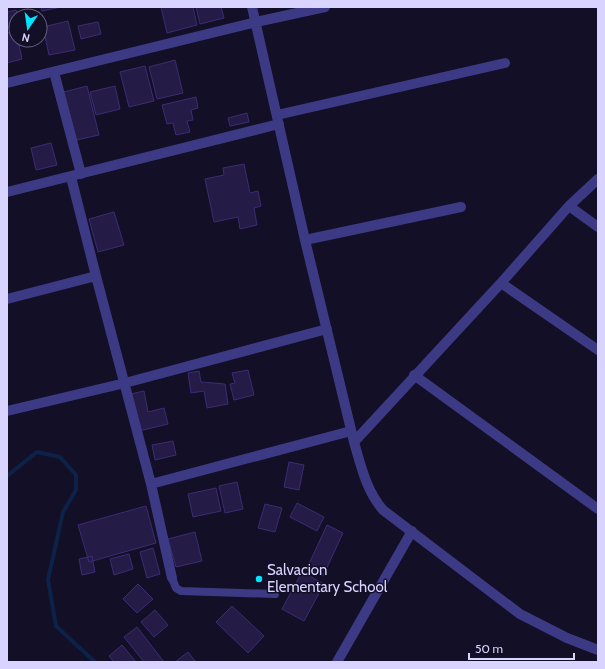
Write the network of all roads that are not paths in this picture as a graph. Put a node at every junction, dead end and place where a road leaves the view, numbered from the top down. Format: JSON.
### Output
{"nodes":[{"id":1,"x":252,"y":7,"type":"edge"},
{"id":2,"x":325,"y":7,"type":"edge"},
{"id":3,"x":256,"y":22,"type":"junction"},
{"id":4,"x":505,"y":63,"type":"dead end"},
{"id":5,"x":54,"y":72,"type":"junction"},
{"id":6,"x":7,"y":83,"type":"edge"},
{"id":7,"x":278,"y":120,"type":"junction"},
{"id":8,"x":76,"y":176,"type":"junction"},
{"id":9,"x":598,"y":179,"type":"edge"},
{"id":10,"x":7,"y":192,"type":"edge"},
{"id":11,"x":568,"y":206,"type":"junction"},
{"id":12,"x":461,"y":207,"type":"dead end"},
{"id":13,"x":598,"y":227,"type":"edge"},
{"id":14,"x":305,"y":240,"type":"junction"},
{"id":15,"x":96,"y":276,"type":"junction"},
{"id":16,"x":501,"y":283,"type":"junction"},
{"id":17,"x":7,"y":299,"type":"edge"},
{"id":18,"x":327,"y":328,"type":"junction"},
{"id":19,"x":598,"y":350,"type":"edge"},
{"id":20,"x":414,"y":375,"type":"junction"},
{"id":21,"x":125,"y":383,"type":"junction"},
{"id":22,"x":7,"y":411,"type":"edge"},
{"id":23,"x":351,"y":431,"type":"junction"},
{"id":24,"x":354,"y":442,"type":"junction"},
{"id":25,"x":151,"y":484,"type":"junction"},
{"id":26,"x":598,"y":509,"type":"edge"},
{"id":27,"x":412,"y":532,"type":"junction"},
{"id":28,"x":172,"y":578,"type":"joint"},
{"id":29,"x":275,"y":594,"type":"dead end"},
{"id":30,"x":598,"y":650,"type":"edge"},
{"id":31,"x":337,"y":662,"type":"edge"}],
"edges":[{"from":1,"to":3,"type":"street"},
{"from":2,"to":3,"type":"street"},
{"from":3,"to":5,"type":"street"},
{"from":3,"to":7,"type":"street"},
{"from":4,"to":7,"type":"street"},
{"from":5,"to":6,"type":"street"},
{"from":5,"to":8,"type":"street"},
{"from":7,"to":8,"type":"street"},
{"from":7,"to":14,"type":"street"},
{"from":8,"to":10,"type":"street"},
{"from":8,"to":15,"type":"street"},
{"from":9,"to":11,"type":"street"},
{"from":11,"to":13,"type":"street"},
{"from":11,"to":16,"type":"street"},
{"from":12,"to":14,"type":"street"},
{"from":14,"to":18,"type":"street"},
{"from":15,"to":17,"type":"street"},
{"from":15,"to":21,"type":"street"},
{"from":16,"to":19,"type":"street"},
{"from":16,"to":20,"type":"street"},
{"from":18,"to":21,"type":"street"},
{"from":18,"to":23,"type":"street"},
{"from":20,"to":24,"type":"street"},
{"from":20,"to":26,"type":"street"},
{"from":21,"to":22,"type":"street"},
{"from":21,"to":25,"type":"street"},
{"from":23,"to":24,"type":"street"},
{"from":23,"to":25,"type":"street"},
{"from":24,"to":27,"type":"street"},
{"from":25,"to":28,"type":"street"},
{"from":27,"to":30,"type":"street"},
{"from":27,"to":31,"type":"street"},
{"from":28,"to":29,"type":"lane"}]}
